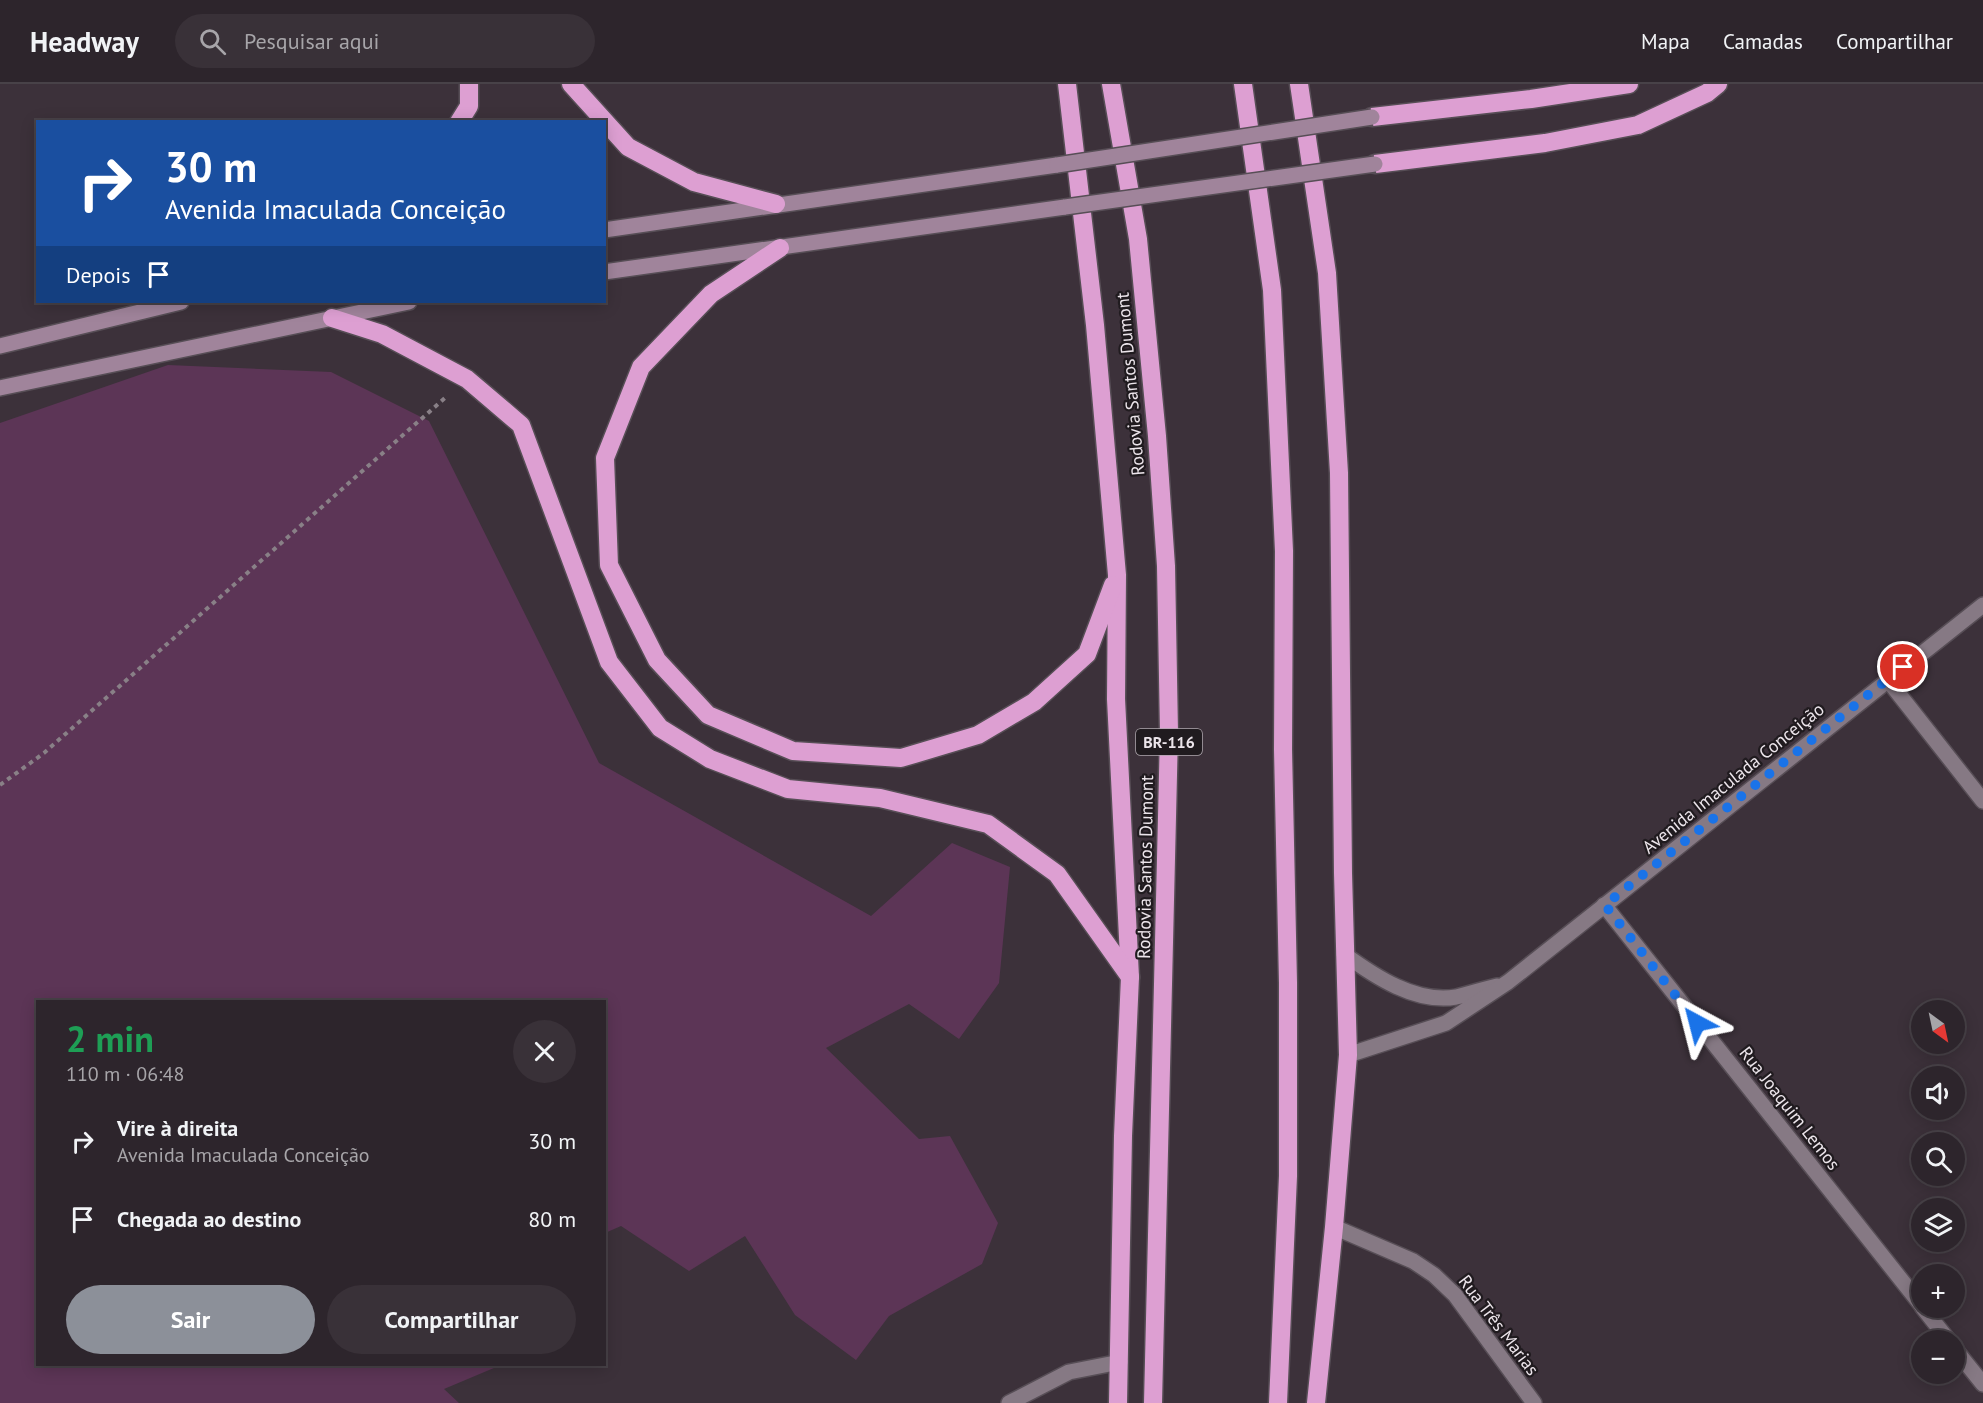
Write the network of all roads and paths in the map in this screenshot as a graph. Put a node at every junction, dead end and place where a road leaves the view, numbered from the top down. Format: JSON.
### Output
{"nodes":[{"id":1,"x":469,"y":84,"type":"edge"},
{"id":2,"x":571,"y":84,"type":"edge"},
{"id":3,"x":1067,"y":84,"type":"edge"},
{"id":4,"x":1111,"y":84,"type":"edge"},
{"id":5,"x":1243,"y":84,"type":"edge"},
{"id":6,"x":1299,"y":84,"type":"edge"},
{"id":7,"x":1629,"y":84,"type":"edge"},
{"id":8,"x":1718,"y":84,"type":"edge"},
{"id":9,"x":1372,"y":117,"type":"joint"},
{"id":10,"x":460,"y":120,"type":"edge"},
{"id":11,"x":604,"y":120,"type":"edge"},
{"id":12,"x":606,"y":123,"type":"edge"},
{"id":13,"x":1375,"y":164,"type":"joint"},
{"id":14,"x":776,"y":204,"type":"junction"},
{"id":15,"x":606,"y":230,"type":"edge"},
{"id":16,"x":780,"y":248,"type":"junction"},
{"id":17,"x":606,"y":272,"type":"edge"},
{"id":18,"x":178,"y":303,"type":"edge"},
{"id":19,"x":404,"y":303,"type":"edge"},
{"id":20,"x":332,"y":318,"type":"junction"},
{"id":21,"x":0,"y":346,"type":"edge"},
{"id":22,"x":467,"y":379,"type":"junction"},
{"id":23,"x":0,"y":388,"type":"edge"},
{"id":24,"x":1117,"y":575,"type":"junction"},
{"id":25,"x":1983,"y":605,"type":"edge"},
{"id":26,"x":1887,"y":680,"type":"junction"},
{"id":27,"x":0,"y":785,"type":"edge"},
{"id":28,"x":1983,"y":801,"type":"edge"},
{"id":29,"x":1605,"y":905,"type":"junction"},
{"id":30,"x":1344,"y":954,"type":"junction"},
{"id":31,"x":1130,"y":978,"type":"junction"},
{"id":32,"x":1509,"y":982,"type":"junction"},
{"id":33,"x":1348,"y":1055,"type":"junction"},
{"id":34,"x":1334,"y":1227,"type":"junction"},
{"id":35,"x":1911,"y":1293,"type":"edge"},
{"id":36,"x":1931,"y":1318,"type":"edge"},
{"id":37,"x":1940,"y":1330,"type":"edge"},
{"id":38,"x":1120,"y":1362,"type":"junction"},
{"id":39,"x":1965,"y":1362,"type":"edge"},
{"id":40,"x":1983,"y":1384,"type":"edge"},
{"id":41,"x":1009,"y":1403,"type":"edge"},
{"id":42,"x":1118,"y":1403,"type":"edge"},
{"id":43,"x":1153,"y":1403,"type":"edge"},
{"id":44,"x":1278,"y":1403,"type":"edge"},
{"id":45,"x":1316,"y":1403,"type":"edge"},
{"id":46,"x":1534,"y":1403,"type":"edge"}],
"edges":[{"from":1,"to":10,"type":"highway"},
{"from":2,"to":11,"type":"highway"},
{"from":3,"to":24,"type":"highway"},
{"from":4,"to":43,"type":"highway","name":"Rodovia Santos Dumont","number":"BR-116"},
{"from":5,"to":44,"type":"highway"},
{"from":6,"to":30,"type":"highway"},
{"from":7,"to":9,"type":"highway"},
{"from":8,"to":13,"type":"highway"},
{"from":9,"to":14,"type":"main road","bridge":true},
{"from":12,"to":14,"type":"highway"},
{"from":13,"to":16,"type":"main road","bridge":true},
{"from":14,"to":15,"type":"main road"},
{"from":16,"to":17,"type":"main road"},
{"from":16,"to":24,"type":"highway"},
{"from":18,"to":21,"type":"main road"},
{"from":19,"to":20,"type":"main road"},
{"from":20,"to":22,"type":"highway"},
{"from":20,"to":23,"type":"main road"},
{"from":22,"to":27,"type":"path"},
{"from":22,"to":31,"type":"highway"},
{"from":24,"to":31,"type":"highway"},
{"from":25,"to":26,"type":"street","name":"Avenida Imaculada Conceição"},
{"from":26,"to":28,"type":"street"},
{"from":26,"to":29,"type":"street","name":"Avenida Imaculada Conceição"},
{"from":29,"to":32,"type":"street","name":"Avenida Imaculada Conceição"},
{"from":29,"to":35,"type":"street","name":"Rua Joaquim Lemos"},
{"from":30,"to":32,"type":"street"},
{"from":30,"to":33,"type":"highway"},
{"from":31,"to":38,"type":"highway"},
{"from":32,"to":33,"type":"street","name":"Avenida Imaculada Conceição"},
{"from":33,"to":34,"type":"highway"},
{"from":34,"to":45,"type":"highway"},
{"from":34,"to":46,"type":"street","name":"Rua Três Marias"},
{"from":36,"to":37,"type":"street","name":"Rua Joaquim Lemos"},
{"from":38,"to":41,"type":"street"},
{"from":38,"to":42,"type":"highway"},
{"from":39,"to":40,"type":"street"}]}
